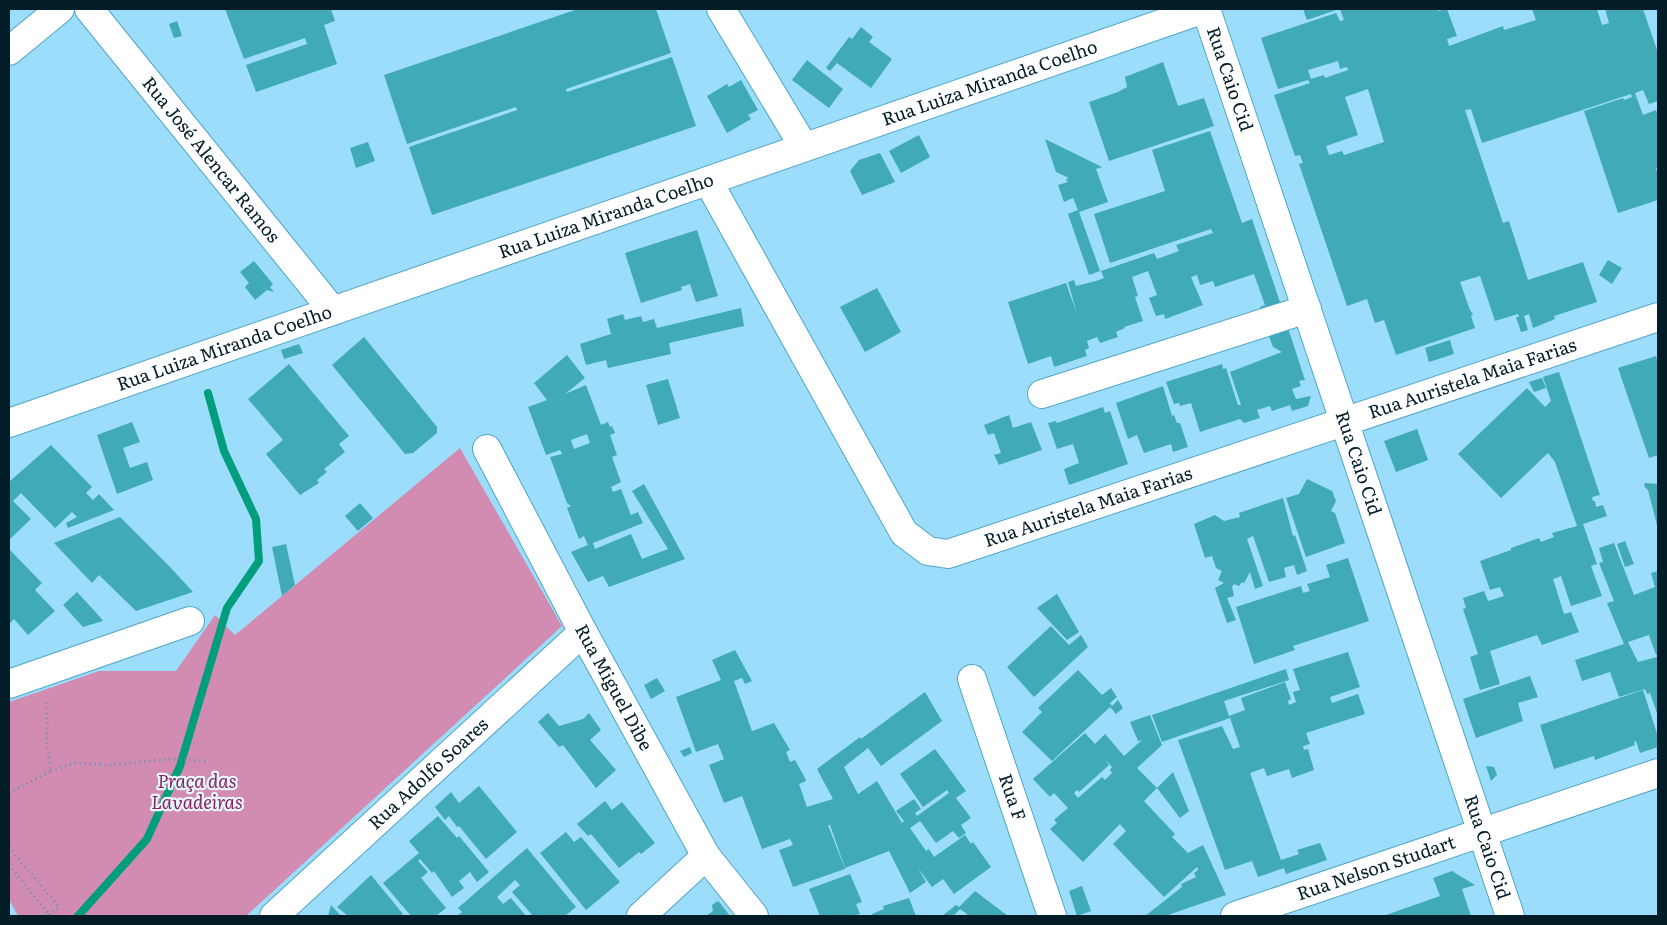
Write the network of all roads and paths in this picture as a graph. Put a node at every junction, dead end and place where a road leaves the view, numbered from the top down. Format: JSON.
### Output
{"nodes":[{"id":1,"x":60,"y":9,"type":"edge"},
{"id":2,"x":89,"y":9,"type":"edge"},
{"id":3,"x":721,"y":9,"type":"edge"},
{"id":4,"x":1205,"y":9,"type":"edge"},
{"id":5,"x":9,"y":51,"type":"edge"},
{"id":6,"x":804,"y":147,"type":"junction"},
{"id":7,"x":708,"y":181,"type":"junction"},
{"id":8,"x":1307,"y":309,"type":"junction"},
{"id":9,"x":332,"y":311,"type":"junction"},
{"id":10,"x":1658,"y":317,"type":"edge"},
{"id":11,"x":1042,"y":394,"type":"dead end"},
{"id":12,"x":11,"y":420,"type":"edge"},
{"id":13,"x":1345,"y":422,"type":"junction"},
{"id":14,"x":488,"y":449,"type":"dead end"},
{"id":15,"x":190,"y":621,"type":"dead end"},
{"id":16,"x":583,"y":632,"type":"junction"},
{"id":17,"x":972,"y":679,"type":"dead end"},
{"id":18,"x":9,"y":684,"type":"edge"},
{"id":19,"x":47,"y":694,"type":"dead end"},
{"id":20,"x":206,"y":761,"type":"dead end"},
{"id":21,"x":51,"y":771,"type":"junction"},
{"id":22,"x":1658,"y":773,"type":"edge"},
{"id":23,"x":9,"y":793,"type":"edge"},
{"id":24,"x":1480,"y":832,"type":"junction"},
{"id":25,"x":9,"y":847,"type":"edge"},
{"id":26,"x":706,"y":856,"type":"junction"},
{"id":27,"x":9,"y":865,"type":"edge"},
{"id":28,"x":46,"y":916,"type":"edge"},
{"id":29,"x":274,"y":916,"type":"edge"},
{"id":30,"x":641,"y":916,"type":"edge"},
{"id":31,"x":754,"y":916,"type":"edge"},
{"id":32,"x":1052,"y":916,"type":"edge"},
{"id":33,"x":1235,"y":916,"type":"edge"},
{"id":34,"x":1510,"y":916,"type":"edge"}],
"edges":[{"from":1,"to":5,"type":"street"},
{"from":2,"to":9,"type":"street","name":"Rua José Alencar Ramos"},
{"from":3,"to":6,"type":"street"},
{"from":4,"to":6,"type":"street","name":"Rua Luiza Miranda Coelho"},
{"from":4,"to":8,"type":"street","name":"Rua Caio Cid"},
{"from":6,"to":7,"type":"street","name":"Rua Luiza Miranda Coelho"},
{"from":7,"to":9,"type":"street","name":"Rua Luiza Miranda Coelho"},
{"from":7,"to":13,"type":"street","name":"Rua Auristela Maia Farias"},
{"from":8,"to":11,"type":"street"},
{"from":8,"to":13,"type":"street","name":"Rua Caio Cid"},
{"from":9,"to":12,"type":"street","name":"Rua Luiza Miranda Coelho"},
{"from":10,"to":13,"type":"street","name":"Rua Auristela Maia Farias"},
{"from":13,"to":24,"type":"street","name":"Rua Caio Cid"},
{"from":14,"to":16,"type":"street","name":"Rua Miguel Dibe"},
{"from":15,"to":18,"type":"street"},
{"from":16,"to":26,"type":"street","name":"Rua Miguel Dibe"},
{"from":16,"to":29,"type":"street","name":"Rua Adolfo Soares"},
{"from":17,"to":32,"type":"street","name":"Rua F"},
{"from":19,"to":21,"type":"path"},
{"from":20,"to":21,"type":"path"},
{"from":21,"to":23,"type":"path"},
{"from":22,"to":24,"type":"street","name":"Rua Nelson Studart"},
{"from":24,"to":33,"type":"street","name":"Rua Nelson Studart"},
{"from":24,"to":34,"type":"street","name":"Rua Caio Cid"},
{"from":25,"to":28,"type":"path"},
{"from":26,"to":30,"type":"street"},
{"from":26,"to":31,"type":"street","name":"Rua Miguel Dibe"},
{"from":27,"to":28,"type":"path"}]}
